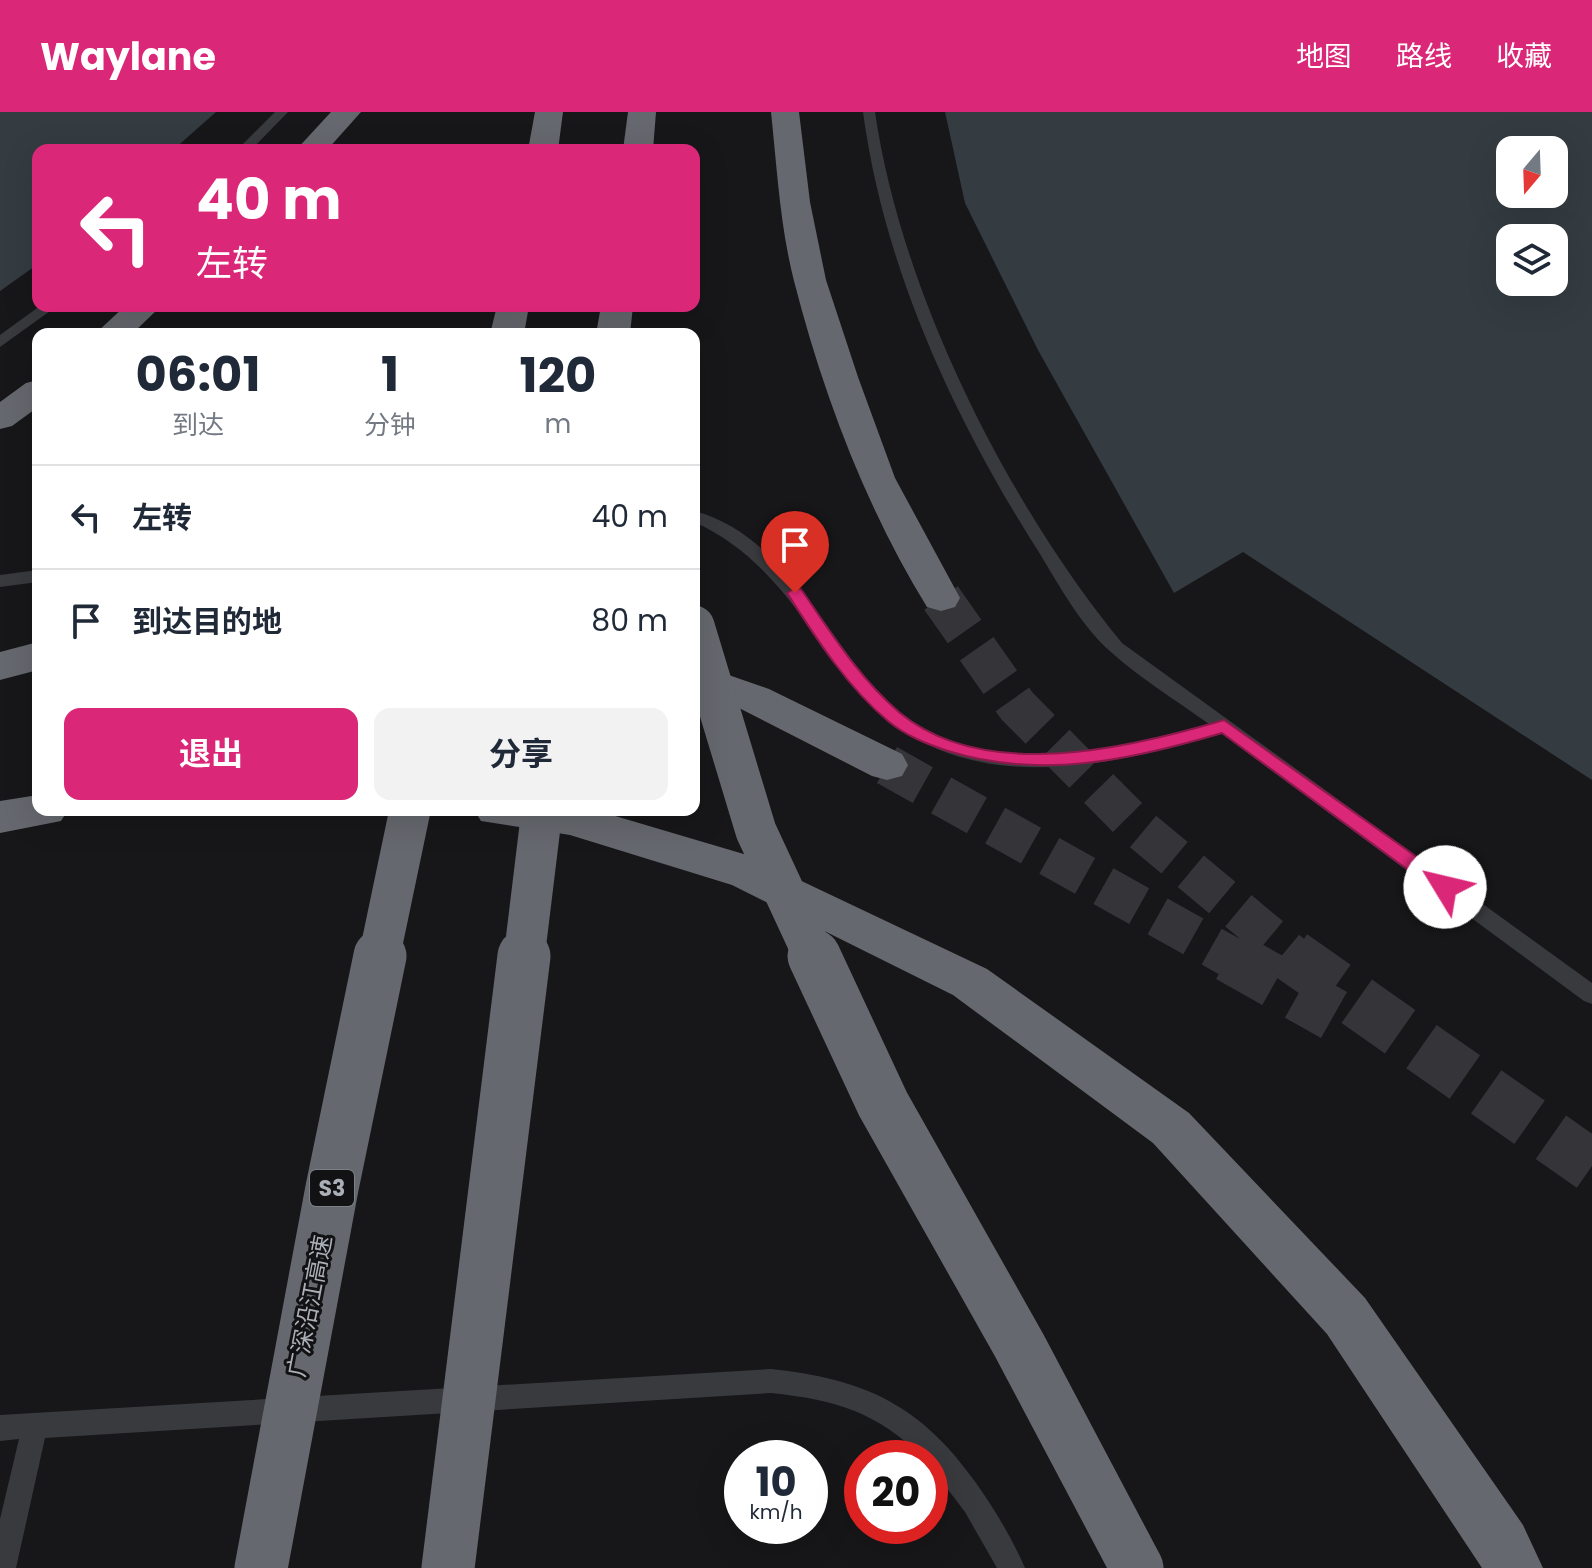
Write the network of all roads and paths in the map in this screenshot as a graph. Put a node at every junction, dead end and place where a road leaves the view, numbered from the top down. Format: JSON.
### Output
{"nodes":[{"id":1,"x":282,"y":112,"type":"edge"},
{"id":2,"x":347,"y":112,"type":"edge"},
{"id":3,"x":549,"y":112,"type":"edge"},
{"id":4,"x":642,"y":112,"type":"edge"},
{"id":5,"x":785,"y":112,"type":"edge"},
{"id":6,"x":869,"y":112,"type":"edge"},
{"id":7,"x":250,"y":144,"type":"edge"},
{"id":8,"x":317,"y":144,"type":"edge"},
{"id":9,"x":544,"y":144,"type":"edge"},
{"id":10,"x":639,"y":144,"type":"edge"},
{"id":11,"x":42,"y":312,"type":"edge"},
{"id":12,"x":138,"y":312,"type":"edge"},
{"id":13,"x":119,"y":328,"type":"edge"},
{"id":14,"x":0,"y":342,"type":"edge"},
{"id":15,"x":32,"y":395,"type":"edge"},
{"id":16,"x":0,"y":419,"type":"edge"},
{"id":17,"x":700,"y":518,"type":"edge"},
{"id":18,"x":32,"y":577,"type":"edge"},
{"id":19,"x":0,"y":581,"type":"edge"},
{"id":20,"x":941,"y":598,"type":"tunnel mouth"},
{"id":21,"x":700,"y":646,"type":"edge"},
{"id":22,"x":32,"y":658,"type":"edge"},
{"id":23,"x":0,"y":666,"type":"edge"},
{"id":24,"x":700,"y":679,"type":"edge"},
{"id":25,"x":1224,"y":727,"type":"junction"},
{"id":26,"x":887,"y":765,"type":"tunnel mouth"},
{"id":27,"x":32,"y":812,"type":"edge"},
{"id":28,"x":409,"y":816,"type":"edge"},
{"id":29,"x":541,"y":816,"type":"edge"},
{"id":30,"x":545,"y":816,"type":"edge"},
{"id":31,"x":0,"y":817,"type":"edge"},
{"id":32,"x":1592,"y":995,"type":"edge"},
{"id":33,"x":35,"y":1426,"type":"junction"},
{"id":34,"x":0,"y":1428,"type":"edge"},
{"id":35,"x":2,"y":1568,"type":"edge"},
{"id":36,"x":261,"y":1568,"type":"edge"},
{"id":37,"x":448,"y":1568,"type":"edge"},
{"id":38,"x":1011,"y":1568,"type":"edge"},
{"id":39,"x":1137,"y":1568,"type":"edge"},
{"id":40,"x":1513,"y":1568,"type":"edge"}],
"edges":[{"from":1,"to":7,"type":"lane"},
{"from":2,"to":8,"type":"highway"},
{"from":3,"to":9,"type":"highway"},
{"from":4,"to":10,"type":"highway"},
{"from":5,"to":20,"type":"highway"},
{"from":6,"to":25,"type":"lane"},
{"from":11,"to":14,"type":"lane"},
{"from":12,"to":13,"type":"highway"},
{"from":15,"to":16,"type":"highway"},
{"from":17,"to":25,"type":"lane"},
{"from":18,"to":19,"type":"lane"},
{"from":21,"to":39,"type":"highway","bridge":true},
{"from":22,"to":23,"type":"highway"},
{"from":24,"to":26,"type":"highway"},
{"from":25,"to":32,"type":"lane"},
{"from":27,"to":31,"type":"highway"},
{"from":28,"to":36,"type":"highway","name":"广深沿江高速","number":"S3","bridge":true},
{"from":29,"to":37,"type":"highway","bridge":true},
{"from":30,"to":40,"type":"highway","bridge":true},
{"from":33,"to":34,"type":"lane"},
{"from":33,"to":35,"type":"lane"},
{"from":33,"to":38,"type":"lane"}]}
